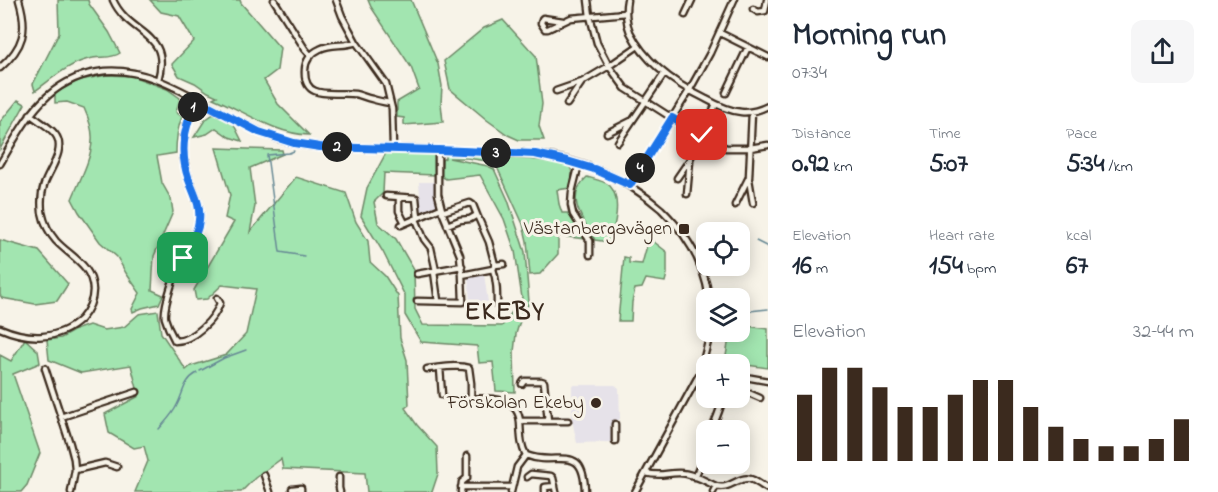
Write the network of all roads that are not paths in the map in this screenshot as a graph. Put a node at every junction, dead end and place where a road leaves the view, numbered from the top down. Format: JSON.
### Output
{"nodes":[{"id":1,"x":19,"y":0,"type":"edge"},
{"id":2,"x":113,"y":0,"type":"edge"},
{"id":3,"x":274,"y":0,"type":"edge"},
{"id":4,"x":336,"y":0,"type":"edge"},
{"id":5,"x":588,"y":0,"type":"edge"},
{"id":6,"x":627,"y":0,"type":"edge"},
{"id":7,"x":692,"y":0,"type":"edge"},
{"id":8,"x":734,"y":0,"type":"edge"},
{"id":9,"x":767,"y":0,"type":"edge"},
{"id":10,"x":753,"y":9,"type":"dead end"},
{"id":11,"x":626,"y":13,"type":"junction"},
{"id":12,"x":685,"y":15,"type":"dead end"},
{"id":13,"x":590,"y":16,"type":"junction"},
{"id":14,"x":563,"y":21,"type":"dead end"},
{"id":15,"x":720,"y":33,"type":"junction"},
{"id":16,"x":356,"y":42,"type":"junction"},
{"id":17,"x":638,"y":46,"type":"junction"},
{"id":18,"x":748,"y":47,"type":"junction"},
{"id":19,"x":311,"y":56,"type":"junction"},
{"id":20,"x":768,"y":57,"type":"edge"},
{"id":21,"x":609,"y":66,"type":"junction"},
{"id":22,"x":0,"y":68,"type":"edge"},
{"id":23,"x":664,"y":74,"type":"junction"},
{"id":24,"x":158,"y":80,"type":"junction"},
{"id":25,"x":582,"y":82,"type":"junction"},
{"id":26,"x":556,"y":91,"type":"dead end"},
{"id":27,"x":689,"y":91,"type":"junction"},
{"id":28,"x":726,"y":93,"type":"dead end"},
{"id":29,"x":196,"y":99,"type":"junction"},
{"id":30,"x":645,"y":101,"type":"junction"},
{"id":31,"x":390,"y":103,"type":"junction"},
{"id":32,"x":716,"y":104,"type":"junction"},
{"id":33,"x":567,"y":105,"type":"dead end"},
{"id":34,"x":768,"y":106,"type":"edge"},
{"id":35,"x":752,"y":112,"type":"junction"},
{"id":36,"x":30,"y":114,"type":"junction"},
{"id":37,"x":672,"y":118,"type":"junction"},
{"id":38,"x":631,"y":120,"type":"junction"},
{"id":39,"x":607,"y":134,"type":"dead end"},
{"id":40,"x":702,"y":135,"type":"junction"},
{"id":41,"x":618,"y":142,"type":"dead end"},
{"id":42,"x":768,"y":145,"type":"edge"},
{"id":43,"x":393,"y":148,"type":"junction"},
{"id":44,"x":750,"y":148,"type":"junction"},
{"id":45,"x":438,"y":150,"type":"junction"},
{"id":46,"x":690,"y":159,"type":"junction"},
{"id":47,"x":0,"y":164,"type":"edge"},
{"id":48,"x":579,"y":164,"type":"junction"},
{"id":49,"x":749,"y":177,"type":"junction"},
{"id":50,"x":676,"y":178,"type":"dead end"},
{"id":51,"x":630,"y":185,"type":"junction"},
{"id":52,"x":687,"y":194,"type":"dead end"},
{"id":53,"x":386,"y":196,"type":"dead end"},
{"id":54,"x":399,"y":197,"type":"junction"},
{"id":55,"x":753,"y":203,"type":"dead end"},
{"id":56,"x":735,"y":205,"type":"dead end"},
{"id":57,"x":442,"y":210,"type":"junction"},
{"id":58,"x":477,"y":215,"type":"junction"},
{"id":59,"x":417,"y":218,"type":"junction"},
{"id":60,"x":447,"y":225,"type":"junction"},
{"id":61,"x":590,"y":255,"type":"dead end"},
{"id":62,"x":504,"y":264,"type":"dead end"},
{"id":63,"x":462,"y":266,"type":"junction"},
{"id":64,"x":494,"y":267,"type":"junction"},
{"id":65,"x":435,"y":272,"type":"junction"},
{"id":66,"x":417,"y":274,"type":"dead end"},
{"id":67,"x":462,"y":275,"type":"junction"},
{"id":68,"x":708,"y":288,"type":"edge"},
{"id":69,"x":217,"y":298,"type":"dead end"},
{"id":70,"x":417,"y":301,"type":"dead end"},
{"id":71,"x":438,"y":301,"type":"junction"},
{"id":72,"x":497,"y":305,"type":"dead end"},
{"id":73,"x":0,"y":328,"type":"edge"},
{"id":74,"x":45,"y":368,"type":"dead end"},
{"id":75,"x":440,"y":368,"type":"junction"},
{"id":76,"x":427,"y":369,"type":"dead end"},
{"id":77,"x":750,"y":378,"type":"edge"},
{"id":78,"x":768,"y":381,"type":"edge"},
{"id":79,"x":696,"y":382,"type":"edge"},
{"id":80,"x":522,"y":384,"type":"dead end"},
{"id":81,"x":137,"y":392,"type":"dead end"},
{"id":82,"x":442,"y":395,"type":"dead end"},
{"id":83,"x":760,"y":398,"type":"dead end"},
{"id":84,"x":461,"y":399,"type":"dead end"},
{"id":85,"x":471,"y":399,"type":"junction"},
{"id":86,"x":61,"y":417,"type":"junction"},
{"id":87,"x":716,"y":420,"type":"edge"},
{"id":88,"x":520,"y":421,"type":"junction"},
{"id":89,"x":548,"y":421,"type":"junction"},
{"id":90,"x":568,"y":421,"type":"dead end"},
{"id":91,"x":615,"y":424,"type":"dead end"},
{"id":92,"x":615,"y":441,"type":"dead end"},
{"id":93,"x":526,"y":455,"type":"junction"},
{"id":94,"x":467,"y":456,"type":"dead end"},
{"id":95,"x":117,"y":467,"type":"dead end"},
{"id":96,"x":75,"y":471,"type":"junction"},
{"id":97,"x":646,"y":473,"type":"junction"},
{"id":98,"x":696,"y":474,"type":"edge"},
{"id":99,"x":264,"y":475,"type":"dead end"},
{"id":100,"x":339,"y":477,"type":"dead end"},
{"id":101,"x":527,"y":477,"type":"dead end"},
{"id":102,"x":695,"y":477,"type":"junction"},
{"id":103,"x":292,"y":489,"type":"dead end"},
{"id":104,"x":461,"y":489,"type":"edge"},
{"id":105,"x":555,"y":489,"type":"edge"},
{"id":106,"x":715,"y":489,"type":"edge"},
{"id":107,"x":768,"y":489,"type":"edge"},
{"id":108,"x":512,"y":490,"type":"edge"},
{"id":109,"x":71,"y":492,"type":"edge"},
{"id":110,"x":270,"y":492,"type":"edge"},
{"id":111,"x":301,"y":492,"type":"edge"},
{"id":112,"x":340,"y":492,"type":"edge"},
{"id":113,"x":545,"y":492,"type":"edge"},
{"id":114,"x":585,"y":492,"type":"edge"},
{"id":115,"x":635,"y":492,"type":"edge"}],
"edges":[{"from":1,"to":22,"type":"street"},
{"from":2,"to":24,"type":"street"},
{"from":3,"to":19,"type":"street"},
{"from":4,"to":16,"type":"street"},
{"from":5,"to":13,"type":"street"},
{"from":6,"to":11,"type":"street"},
{"from":7,"to":12,"type":"street"},
{"from":8,"to":15,"type":"street"},
{"from":9,"to":10,"type":"street"},
{"from":11,"to":13,"type":"street"},
{"from":11,"to":17,"type":"street"},
{"from":13,"to":14,"type":"street"},
{"from":13,"to":21,"type":"street"},
{"from":15,"to":18,"type":"street"},
{"from":15,"to":27,"type":"street"},
{"from":16,"to":19,"type":"street"},
{"from":16,"to":31,"type":"street"},
{"from":17,"to":21,"type":"street"},
{"from":17,"to":23,"type":"street"},
{"from":18,"to":20,"type":"street"},
{"from":18,"to":28,"type":"street"},
{"from":19,"to":31,"type":"street"},
{"from":21,"to":25,"type":"street"},
{"from":21,"to":30,"type":"street"},
{"from":23,"to":27,"type":"street"},
{"from":23,"to":30,"type":"street"},
{"from":24,"to":29,"type":"street"},
{"from":24,"to":36,"type":"street"},
{"from":25,"to":26,"type":"street"},
{"from":25,"to":33,"type":"street"},
{"from":27,"to":32,"type":"street"},
{"from":27,"to":37,"type":"street"},
{"from":29,"to":43,"type":"street"},
{"from":29,"to":69,"type":"street"},
{"from":30,"to":37,"type":"street"},
{"from":30,"to":38,"type":"street"},
{"from":31,"to":43,"type":"street"},
{"from":32,"to":35,"type":"street"},
{"from":32,"to":40,"type":"street"},
{"from":34,"to":35,"type":"street"},
{"from":35,"to":44,"type":"street"},
{"from":36,"to":47,"type":"street"},
{"from":36,"to":73,"type":"street"},
{"from":37,"to":40,"type":"street"},
{"from":37,"to":51,"type":"street"},
{"from":38,"to":39,"type":"street"},
{"from":38,"to":41,"type":"street"},
{"from":40,"to":44,"type":"street"},
{"from":40,"to":46,"type":"street"},
{"from":42,"to":44,"type":"street"},
{"from":43,"to":45,"type":"street"},
{"from":44,"to":49,"type":"street"},
{"from":45,"to":48,"type":"street"},
{"from":45,"to":57,"type":"street"},
{"from":46,"to":50,"type":"street"},
{"from":46,"to":52,"type":"street"},
{"from":48,"to":51,"type":"street"},
{"from":48,"to":61,"type":"street"},
{"from":49,"to":55,"type":"street"},
{"from":49,"to":56,"type":"street"},
{"from":51,"to":68,"type":"street"},
{"from":53,"to":54,"type":"street"},
{"from":54,"to":59,"type":"street"},
{"from":54,"to":59,"type":"street"},
{"from":57,"to":58,"type":"street"},
{"from":57,"to":59,"type":"street"},
{"from":57,"to":60,"type":"street"},
{"from":58,"to":60,"type":"street"},
{"from":58,"to":64,"type":"street"},
{"from":59,"to":65,"type":"street"},
{"from":60,"to":63,"type":"street"},
{"from":62,"to":64,"type":"street"},
{"from":63,"to":65,"type":"street"},
{"from":63,"to":67,"type":"street"},
{"from":64,"to":67,"type":"street"},
{"from":64,"to":72,"type":"street"},
{"from":65,"to":66,"type":"street"},
{"from":65,"to":71,"type":"street"},
{"from":67,"to":71,"type":"street"},
{"from":70,"to":71,"type":"street"},
{"from":74,"to":86,"type":"street"},
{"from":75,"to":76,"type":"street"},
{"from":75,"to":82,"type":"street"},
{"from":75,"to":85,"type":"street"},
{"from":77,"to":78,"type":"street"},
{"from":79,"to":97,"type":"street"},
{"from":80,"to":89,"type":"street"},
{"from":81,"to":86,"type":"street"},
{"from":83,"to":87,"type":"street"},
{"from":84,"to":85,"type":"street"},
{"from":85,"to":88,"type":"street"},
{"from":86,"to":96,"type":"street"},
{"from":88,"to":89,"type":"street"},
{"from":88,"to":93,"type":"street"},
{"from":89,"to":90,"type":"street"},
{"from":91,"to":92,"type":"street"},
{"from":93,"to":108,"type":"street"},
{"from":93,"to":114,"type":"street"},
{"from":94,"to":104,"type":"street"},
{"from":95,"to":96,"type":"street"},
{"from":96,"to":109,"type":"street"},
{"from":97,"to":102,"type":"street"},
{"from":97,"to":115,"type":"street"},
{"from":98,"to":102,"type":"street"},
{"from":99,"to":110,"type":"street"},
{"from":100,"to":112,"type":"street"},
{"from":101,"to":105,"type":"street"},
{"from":102,"to":106,"type":"street"},
{"from":103,"to":111,"type":"street"},
{"from":104,"to":108,"type":"street"},
{"from":105,"to":113,"type":"street"},
{"from":106,"to":107,"type":"street"}]}
